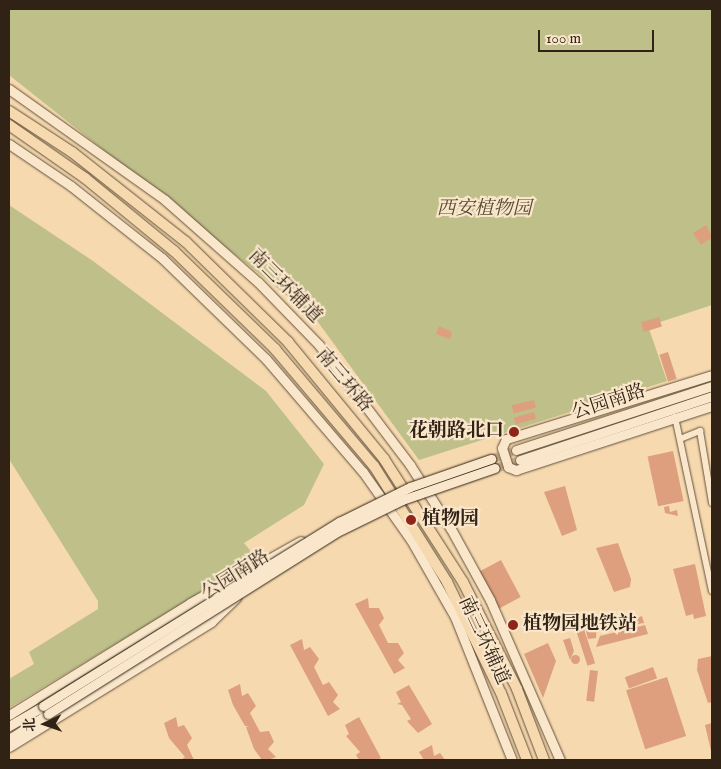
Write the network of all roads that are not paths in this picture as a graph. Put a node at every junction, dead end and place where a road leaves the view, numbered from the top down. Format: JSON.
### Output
{"nodes":[{"id":1,"x":9,"y":89,"type":"edge"},
{"id":2,"x":9,"y":110,"type":"edge"},
{"id":3,"x":9,"y":125,"type":"edge"},
{"id":4,"x":9,"y":144,"type":"edge"},
{"id":5,"x":712,"y":375,"type":"edge"},
{"id":6,"x":712,"y":386,"type":"edge"},
{"id":7,"x":712,"y":396,"type":"edge"},
{"id":8,"x":712,"y":406,"type":"edge"},
{"id":9,"x":675,"y":417,"type":"junction"},
{"id":10,"x":680,"y":440,"type":"junction"},
{"id":11,"x":516,"y":450,"type":"tunnel mouth"},
{"id":12,"x":491,"y":459,"type":"tunnel mouth"},
{"id":13,"x":520,"y":460,"type":"tunnel mouth"},
{"id":14,"x":495,"y":468,"type":"tunnel mouth"},
{"id":15,"x":386,"y":501,"type":"junction"},
{"id":16,"x":712,"y":503,"type":"edge"},
{"id":17,"x":712,"y":591,"type":"edge"},
{"id":18,"x":9,"y":715,"type":"edge"},
{"id":19,"x":9,"y":726,"type":"edge"},
{"id":20,"x":9,"y":739,"type":"edge"},
{"id":21,"x":9,"y":748,"type":"edge"},
{"id":22,"x":512,"y":760,"type":"edge"},
{"id":23,"x":527,"y":760,"type":"edge"},
{"id":24,"x":544,"y":760,"type":"edge"},
{"id":25,"x":560,"y":760,"type":"edge"}],
"edges":[{"from":1,"to":25,"type":"main road","name":"南三环辅道"},
{"from":2,"to":24,"type":"highway","name":"南三环路"},
{"from":3,"to":23,"type":"highway","name":"南三环路"},
{"from":4,"to":15,"type":"main road","name":"南三环辅道"},
{"from":5,"to":9,"type":"main road"},
{"from":6,"to":11,"type":"main road","name":"公园南路"},
{"from":7,"to":13,"type":"main road","name":"公园南路"},
{"from":8,"to":9,"type":"main road"},
{"from":9,"to":10,"type":"street"},
{"from":10,"to":16,"type":"street"},
{"from":10,"to":17,"type":"street"},
{"from":12,"to":19,"type":"main road","name":"公园南路","bridge":true},
{"from":14,"to":20,"type":"main road","name":"公园南路","bridge":true},
{"from":15,"to":18,"type":"main road"},
{"from":15,"to":21,"type":"main road"},
{"from":15,"to":22,"type":"main road","name":"南三环辅道"}]}
